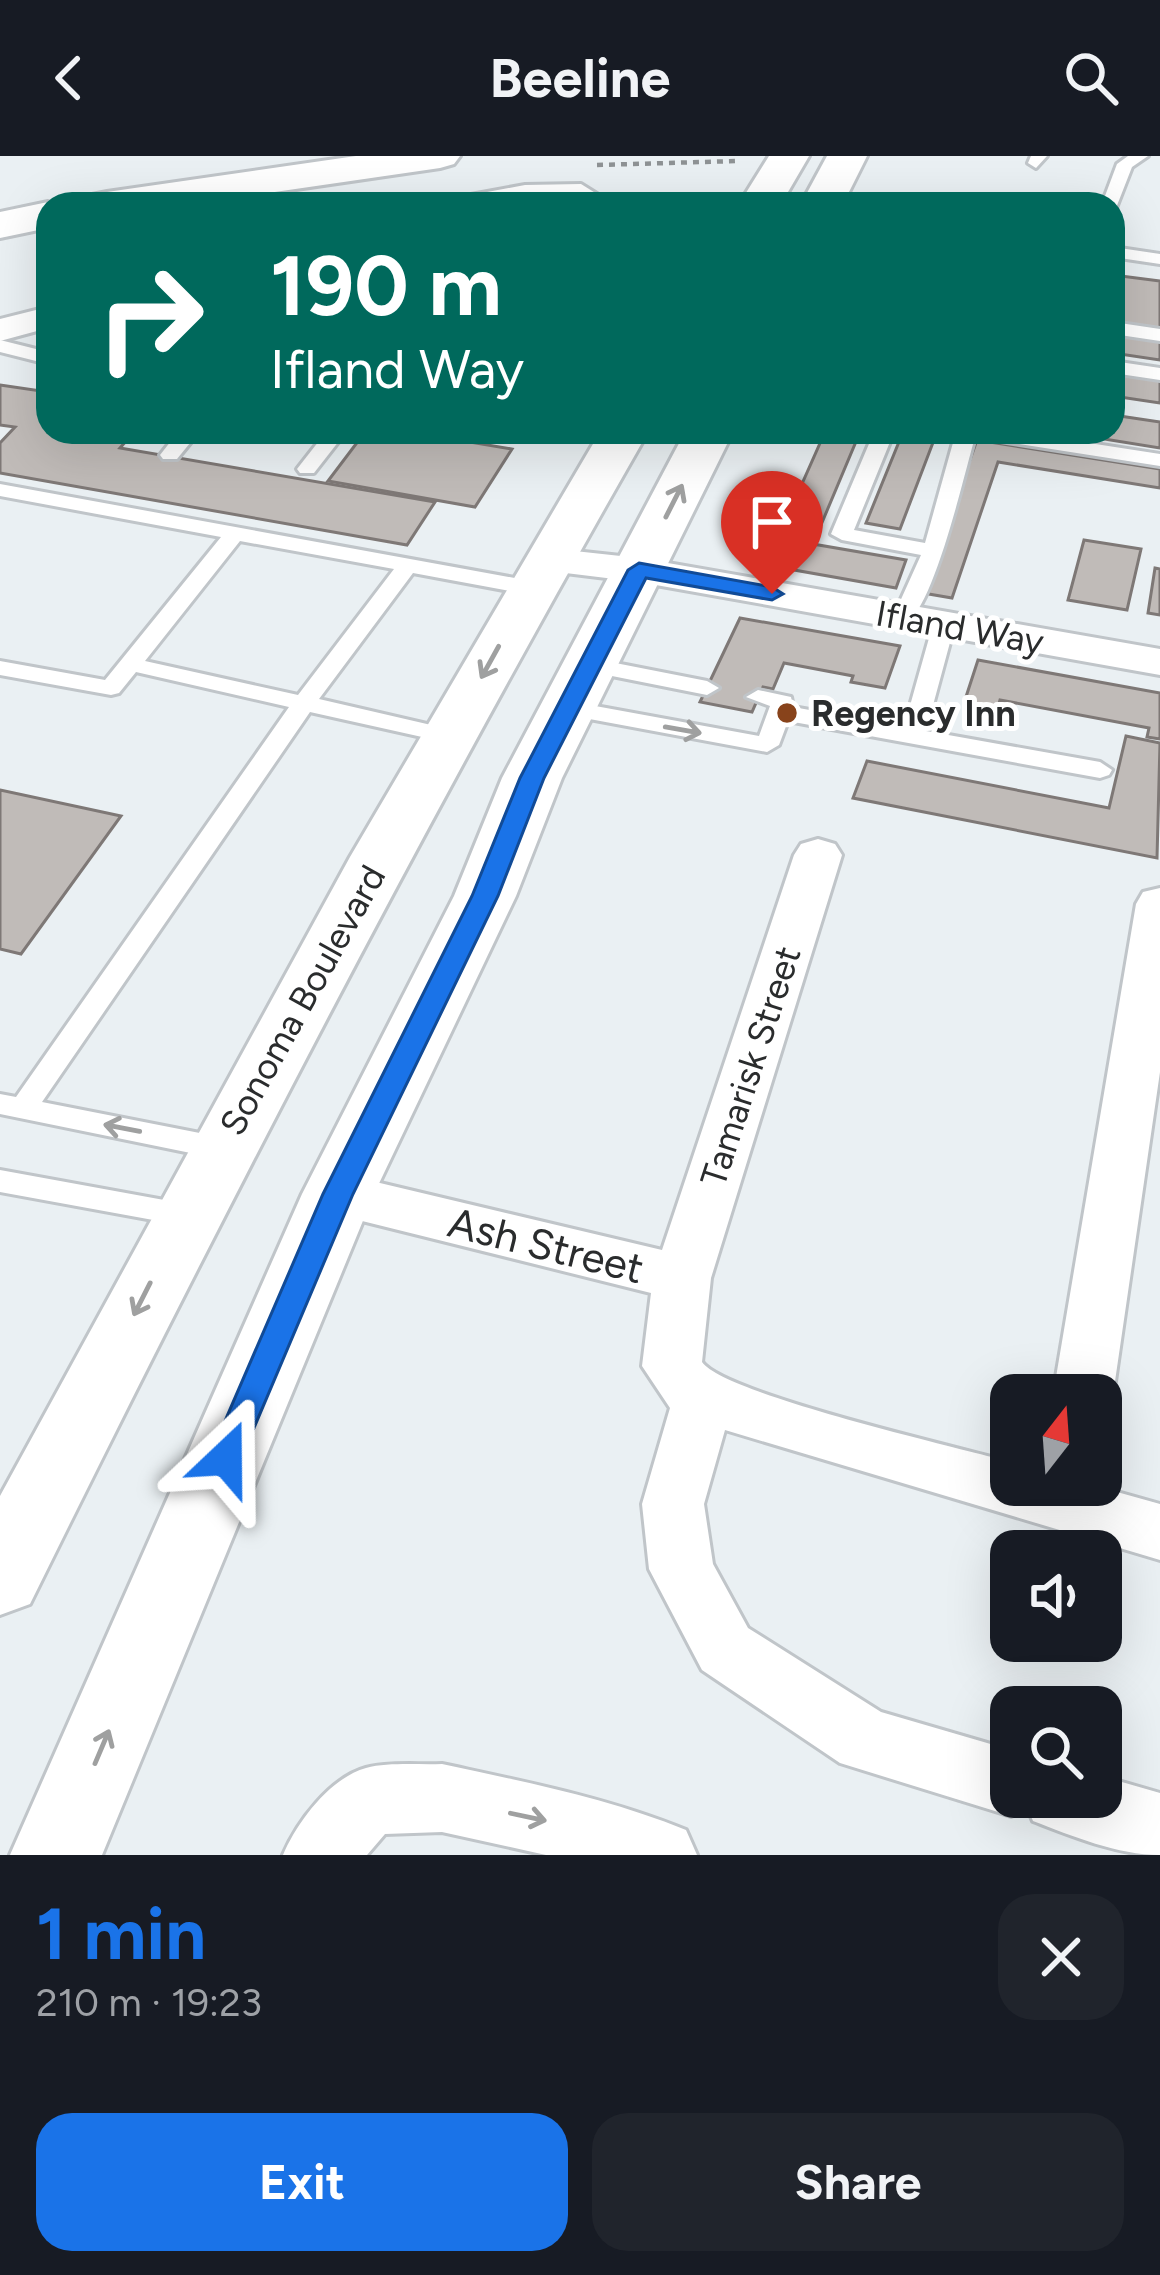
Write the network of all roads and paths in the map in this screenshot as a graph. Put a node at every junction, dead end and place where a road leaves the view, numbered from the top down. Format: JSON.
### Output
{"nodes":[{"id":1,"x":440,"y":156,"type":"edge"},
{"id":2,"x":789,"y":156,"type":"edge"},
{"id":3,"x":847,"y":156,"type":"edge"},
{"id":4,"x":1140,"y":156,"type":"edge"},
{"id":5,"x":190,"y":192,"type":"edge"},
{"id":6,"x":767,"y":192,"type":"edge"},
{"id":7,"x":831,"y":192,"type":"edge"},
{"id":8,"x":1113,"y":192,"type":"edge"},
{"id":9,"x":36,"y":218,"type":"edge"},
{"id":10,"x":0,"y":225,"type":"edge"},
{"id":11,"x":1125,"y":254,"type":"edge"},
{"id":12,"x":1160,"y":259,"type":"edge"},
{"id":13,"x":36,"y":320,"type":"edge"},
{"id":14,"x":0,"y":330,"type":"edge"},
{"id":15,"x":1125,"y":330,"type":"edge"},
{"id":16,"x":1160,"y":335,"type":"edge"},
{"id":17,"x":0,"y":346,"type":"edge"},
{"id":18,"x":36,"y":355,"type":"edge"},
{"id":19,"x":1125,"y":369,"type":"edge"},
{"id":20,"x":1160,"y":374,"type":"edge"},
{"id":21,"x":179,"y":444,"type":"edge"},
{"id":22,"x":327,"y":444,"type":"edge"},
{"id":23,"x":614,"y":444,"type":"edge"},
{"id":24,"x":703,"y":444,"type":"edge"},
{"id":25,"x":879,"y":444,"type":"edge"},
{"id":26,"x":963,"y":444,"type":"edge"},
{"id":27,"x":1057,"y":444,"type":"edge"},
{"id":28,"x":170,"y":455,"type":"dead end"},
{"id":29,"x":1160,"y":460,"type":"edge"},
{"id":30,"x":308,"y":470,"type":"dead end"},
{"id":31,"x":0,"y":490,"type":"edge"},
{"id":32,"x":235,"y":533,"type":"junction"},
{"id":33,"x":933,"y":551,"type":"junction"},
{"id":34,"x":408,"y":566,"type":"junction"},
{"id":35,"x":639,"y":570,"type":"junction"},
{"id":36,"x":539,"y":574,"type":"junction"},
{"id":37,"x":924,"y":621,"type":"junction"},
{"id":38,"x":1160,"y":662,"type":"edge"},
{"id":39,"x":130,"y":664,"type":"junction"},
{"id":40,"x":0,"y":668,"type":"edge"},
{"id":41,"x":579,"y":687,"type":"junction"},
{"id":42,"x":707,"y":688,"type":"dead end"},
{"id":43,"x":758,"y":697,"type":"dead end"},
{"id":44,"x":304,"y":703,"type":"junction"},
{"id":45,"x":779,"y":712,"type":"junction"},
{"id":46,"x":449,"y":736,"type":"junction"},
{"id":47,"x":913,"y":736,"type":"junction"},
{"id":48,"x":1100,"y":770,"type":"dead end"},
{"id":49,"x":818,"y":855,"type":"dead end"},
{"id":50,"x":1158,"y":903,"type":"edge"},
{"id":51,"x":12,"y":1106,"type":"edge"},
{"id":52,"x":220,"y":1148,"type":"junction"},
{"id":53,"x":0,"y":1181,"type":"edge"},
{"id":54,"x":338,"y":1194,"type":"junction"},
{"id":55,"x":186,"y":1215,"type":"junction"},
{"id":56,"x":682,"y":1278,"type":"junction"},
{"id":57,"x":1085,"y":1374,"type":"edge"},
{"id":58,"x":704,"y":1396,"type":"junction"},
{"id":59,"x":990,"y":1476,"type":"edge"},
{"id":60,"x":1093,"y":1506,"type":"edge"},
{"id":61,"x":1160,"y":1532,"type":"edge"},
{"id":62,"x":0,"y":1579,"type":"edge"},
{"id":63,"x":990,"y":1777,"type":"edge"},
{"id":64,"x":1122,"y":1816,"type":"edge"},
{"id":65,"x":1160,"y":1827,"type":"edge"},
{"id":66,"x":56,"y":1855,"type":"edge"},
{"id":67,"x":319,"y":1855,"type":"edge"},
{"id":68,"x":662,"y":1855,"type":"edge"}],
"edges":[{"from":1,"to":5,"type":"main road"},
{"from":2,"to":6,"type":"main road"},
{"from":3,"to":7,"type":"main road"},
{"from":4,"to":8,"type":"lane"},
{"from":9,"to":10,"type":"main road"},
{"from":11,"to":12,"type":"lane"},
{"from":13,"to":14,"type":"street"},
{"from":15,"to":16,"type":"lane"},
{"from":17,"to":18,"type":"lane"},
{"from":19,"to":20,"type":"lane"},
{"from":21,"to":28,"type":"lane"},
{"from":22,"to":30,"type":"lane"},
{"from":23,"to":36,"type":"main road","name":"Sonoma Boulevard"},
{"from":35,"to":24,"type":"main road","one_way":true},
{"from":25,"to":33,"type":"lane"},
{"from":26,"to":33,"type":"lane"},
{"from":27,"to":29,"type":"lane"},
{"from":31,"to":32,"type":"lane"},
{"from":32,"to":34,"type":"lane"},
{"from":32,"to":39,"type":"lane"},
{"from":33,"to":37,"type":"lane"},
{"from":34,"to":36,"type":"lane"},
{"from":34,"to":44,"type":"lane"},
{"from":35,"to":36,"type":"street","name":"Ifland Way"},
{"from":35,"to":37,"type":"street","name":"Ifland Way"},
{"from":35,"to":41,"type":"main road"},
{"from":36,"to":46,"type":"main road","name":"Sonoma Boulevard","one_way":true},
{"from":37,"to":38,"type":"street","name":"Ifland Way"},
{"from":37,"to":47,"type":"lane"},
{"from":39,"to":40,"type":"lane"},
{"from":39,"to":44,"type":"lane"},
{"from":41,"to":42,"type":"lane"},
{"from":41,"to":45,"type":"lane","one_way":true},
{"from":41,"to":54,"type":"main road"},
{"from":43,"to":45,"type":"lane"},
{"from":44,"to":46,"type":"lane"},
{"from":44,"to":51,"type":"lane"},
{"from":45,"to":47,"type":"lane"},
{"from":46,"to":52,"type":"main road","name":"Sonoma Boulevard"},
{"from":47,"to":48,"type":"lane"},
{"from":49,"to":56,"type":"street","name":"Tamarisk Street"},
{"from":50,"to":57,"type":"street"},
{"from":52,"to":51,"type":"lane","one_way":true},
{"from":52,"to":55,"type":"main road","name":"Sonoma Boulevard"},
{"from":53,"to":55,"type":"lane"},
{"from":54,"to":56,"type":"street","name":"Ash Street"},
{"from":66,"to":54,"type":"main road","one_way":true},
{"from":55,"to":62,"type":"main road","name":"Sonoma Boulevard","one_way":true},
{"from":56,"to":58,"type":"street","name":"Ash Street"},
{"from":58,"to":59,"type":"street"},
{"from":58,"to":63,"type":"street"},
{"from":60,"to":61,"type":"street"},
{"from":64,"to":65,"type":"street"},
{"from":67,"to":68,"type":"street","one_way":true}]}
